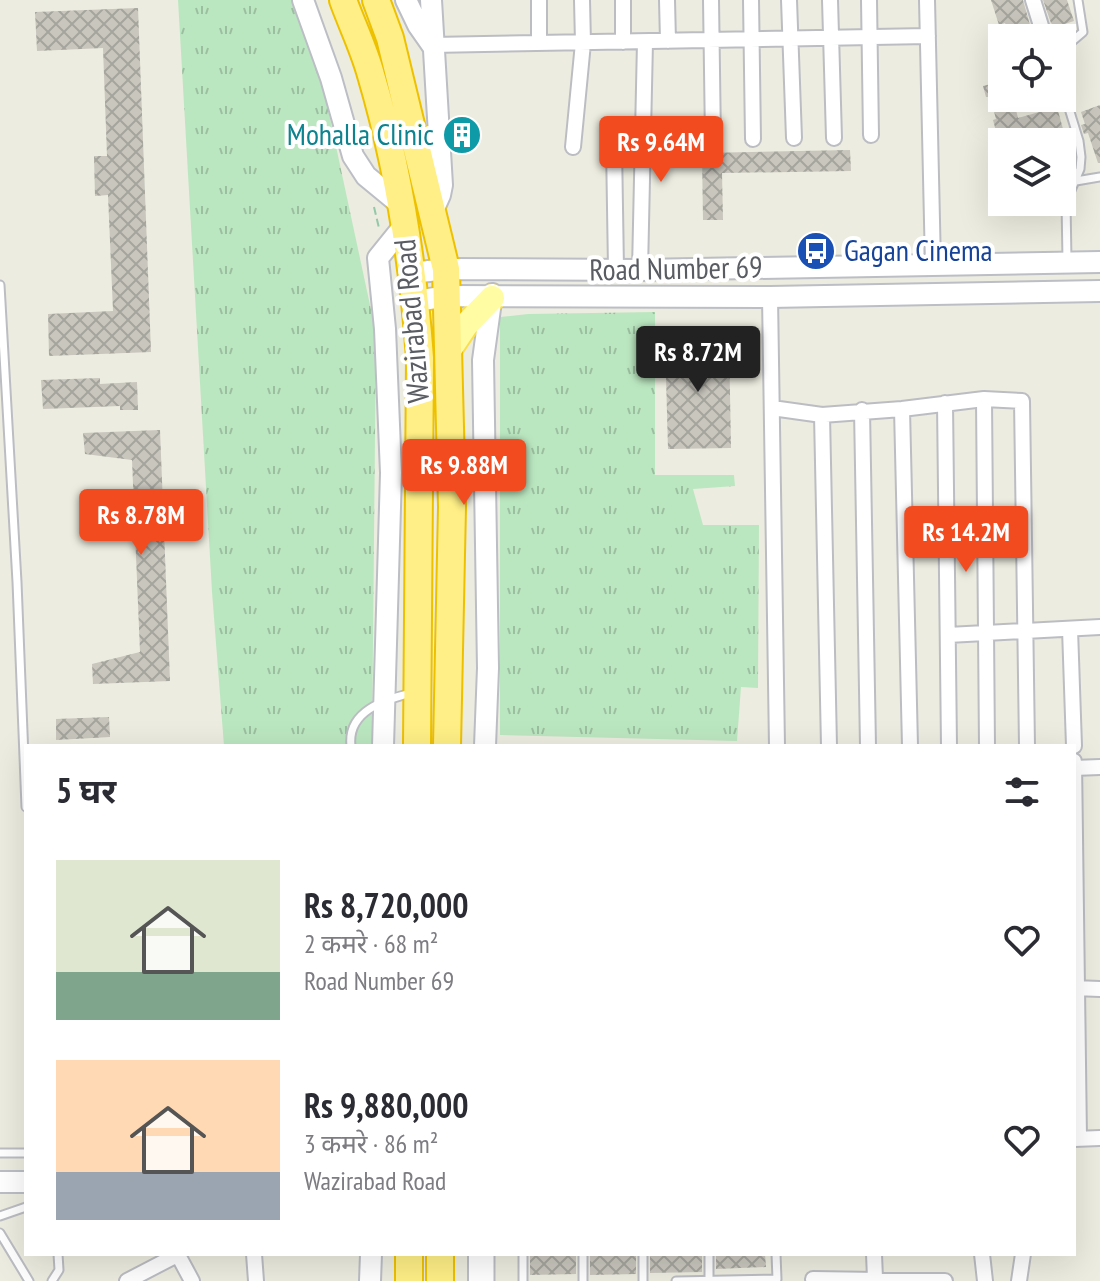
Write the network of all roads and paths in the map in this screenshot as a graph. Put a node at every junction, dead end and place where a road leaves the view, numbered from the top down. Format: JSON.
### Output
{"nodes":[{"id":1,"x":303,"y":0,"type":"edge"},
{"id":2,"x":343,"y":0,"type":"edge"},
{"id":3,"x":376,"y":0,"type":"edge"},
{"id":4,"x":406,"y":0,"type":"edge"},
{"id":5,"x":431,"y":0,"type":"edge"},
{"id":6,"x":539,"y":0,"type":"edge"},
{"id":7,"x":582,"y":0,"type":"edge"},
{"id":8,"x":623,"y":0,"type":"edge"},
{"id":9,"x":667,"y":0,"type":"edge"},
{"id":10,"x":711,"y":0,"type":"edge"},
{"id":11,"x":751,"y":0,"type":"edge"},
{"id":12,"x":789,"y":0,"type":"edge"},
{"id":13,"x":830,"y":0,"type":"edge"},
{"id":14,"x":869,"y":0,"type":"edge"},
{"id":15,"x":927,"y":0,"type":"edge"},
{"id":16,"x":1033,"y":0,"type":"edge"},
{"id":17,"x":1078,"y":0,"type":"edge"},
{"id":18,"x":1040,"y":24,"type":"edge"},
{"id":19,"x":928,"y":36,"type":"junction"},
{"id":20,"x":870,"y":37,"type":"junction"},
{"id":21,"x":831,"y":38,"type":"junction"},
{"id":22,"x":1076,"y":38,"type":"edge"},
{"id":23,"x":752,"y":39,"type":"junction"},
{"id":24,"x":791,"y":39,"type":"junction"},
{"id":25,"x":711,"y":40,"type":"junction"},
{"id":26,"x":668,"y":41,"type":"junction"},
{"id":27,"x":623,"y":42,"type":"junction"},
{"id":28,"x":645,"y":42,"type":"junction"},
{"id":29,"x":539,"y":43,"type":"junction"},
{"id":30,"x":583,"y":43,"type":"junction"},
{"id":31,"x":432,"y":45,"type":"junction"},
{"id":32,"x":1076,"y":131,"type":"edge"},
{"id":33,"x":871,"y":135,"type":"dead end"},
{"id":34,"x":794,"y":138,"type":"dead end"},
{"id":35,"x":834,"y":138,"type":"dead end"},
{"id":36,"x":753,"y":139,"type":"dead end"},
{"id":37,"x":713,"y":140,"type":"dead end"},
{"id":38,"x":614,"y":146,"type":"dead end"},
{"id":39,"x":573,"y":147,"type":"dead end"},
{"id":40,"x":1100,"y":177,"type":"edge"},
{"id":41,"x":1076,"y":181,"type":"joint"},
{"id":42,"x":432,"y":213,"type":"junction"},
{"id":43,"x":402,"y":216,"type":"junction"},
{"id":44,"x":1066,"y":216,"type":"edge"},
{"id":45,"x":1067,"y":262,"type":"junction"},
{"id":46,"x":1100,"y":262,"type":"edge"},
{"id":47,"x":933,"y":265,"type":"junction"},
{"id":48,"x":446,"y":269,"type":"junction"},
{"id":49,"x":616,"y":269,"type":"junction"},
{"id":50,"x":492,"y":270,"type":"junction"},
{"id":51,"x":640,"y":270,"type":"junction"},
{"id":52,"x":412,"y":273,"type":"junction"},
{"id":53,"x":0,"y":285,"type":"edge"},
{"id":54,"x":1100,"y":291,"type":"edge"},
{"id":55,"x":448,"y":296,"type":"junction"},
{"id":56,"x":770,"y":297,"type":"junction"},
{"id":57,"x":492,"y":298,"type":"junction"},
{"id":58,"x":416,"y":301,"type":"junction"},
{"id":59,"x":449,"y":350,"type":"junction"},
{"id":60,"x":984,"y":399,"type":"junction"},
{"id":61,"x":945,"y":403,"type":"junction"},
{"id":62,"x":772,"y":408,"type":"junction"},
{"id":63,"x":902,"y":409,"type":"junction"},
{"id":64,"x":862,"y":410,"type":"junction"},
{"id":65,"x":822,"y":415,"type":"junction"},
{"id":66,"x":1100,"y":627,"type":"edge"},
{"id":67,"x":1070,"y":629,"type":"junction"},
{"id":68,"x":1025,"y":631,"type":"junction"},
{"id":69,"x":986,"y":633,"type":"junction"},
{"id":70,"x":948,"y":635,"type":"junction"},
{"id":71,"x":418,"y":691,"type":"junction"},
{"id":72,"x":384,"y":700,"type":"junction"},
{"id":73,"x":351,"y":744,"type":"edge"},
{"id":74,"x":383,"y":744,"type":"edge"},
{"id":75,"x":417,"y":744,"type":"edge"},
{"id":76,"x":447,"y":744,"type":"edge"},
{"id":77,"x":485,"y":744,"type":"edge"},
{"id":78,"x":777,"y":744,"type":"edge"},
{"id":79,"x":829,"y":744,"type":"edge"},
{"id":80,"x":868,"y":744,"type":"edge"},
{"id":81,"x":910,"y":744,"type":"edge"},
{"id":82,"x":949,"y":744,"type":"edge"},
{"id":83,"x":987,"y":744,"type":"edge"},
{"id":84,"x":1027,"y":744,"type":"edge"},
{"id":85,"x":1074,"y":744,"type":"edge"},
{"id":86,"x":24,"y":751,"type":"edge"},
{"id":87,"x":1100,"y":767,"type":"edge"},
{"id":88,"x":1076,"y":768,"type":"edge"},
{"id":89,"x":1076,"y":988,"type":"edge"},
{"id":90,"x":1100,"y":989,"type":"edge"},
{"id":91,"x":1076,"y":1064,"type":"edge"},
{"id":92,"x":1100,"y":1138,"type":"edge"},
{"id":93,"x":1077,"y":1139,"type":"edge"},
{"id":94,"x":0,"y":1153,"type":"edge"},
{"id":95,"x":24,"y":1153,"type":"edge"},
{"id":96,"x":0,"y":1170,"type":"edge"},
{"id":97,"x":24,"y":1170,"type":"edge"},
{"id":98,"x":0,"y":1182,"type":"edge"},
{"id":99,"x":24,"y":1182,"type":"edge"},
{"id":100,"x":24,"y":1208,"type":"edge"},
{"id":101,"x":0,"y":1216,"type":"edge"},
{"id":102,"x":0,"y":1233,"type":"edge"},
{"id":103,"x":58,"y":1256,"type":"edge"},
{"id":104,"x":175,"y":1256,"type":"edge"},
{"id":105,"x":179,"y":1256,"type":"edge"},
{"id":106,"x":254,"y":1256,"type":"edge"},
{"id":107,"x":371,"y":1256,"type":"edge"},
{"id":108,"x":409,"y":1256,"type":"edge"},
{"id":109,"x":440,"y":1256,"type":"edge"},
{"id":110,"x":479,"y":1256,"type":"edge"},
{"id":111,"x":490,"y":1256,"type":"edge"},
{"id":112,"x":523,"y":1256,"type":"edge"},
{"id":113,"x":583,"y":1256,"type":"edge"},
{"id":114,"x":643,"y":1256,"type":"edge"},
{"id":115,"x":709,"y":1256,"type":"edge"},
{"id":116,"x":776,"y":1256,"type":"edge"},
{"id":117,"x":874,"y":1256,"type":"edge"},
{"id":118,"x":982,"y":1256,"type":"edge"},
{"id":119,"x":1023,"y":1256,"type":"edge"},
{"id":120,"x":875,"y":1278,"type":"junction"},
{"id":121,"x":709,"y":1279,"type":"edge"},
{"id":122,"x":813,"y":1279,"type":"dead end"},
{"id":123,"x":133,"y":1280,"type":"edge"},
{"id":124,"x":29,"y":1281,"type":"edge"},
{"id":125,"x":52,"y":1281,"type":"edge"},
{"id":126,"x":192,"y":1281,"type":"edge"},
{"id":127,"x":256,"y":1281,"type":"edge"},
{"id":128,"x":370,"y":1281,"type":"edge"},
{"id":129,"x":409,"y":1281,"type":"edge"},
{"id":130,"x":440,"y":1281,"type":"edge"},
{"id":131,"x":479,"y":1281,"type":"edge"},
{"id":132,"x":490,"y":1281,"type":"edge"},
{"id":133,"x":523,"y":1281,"type":"edge"},
{"id":134,"x":583,"y":1281,"type":"edge"},
{"id":135,"x":643,"y":1281,"type":"edge"},
{"id":136,"x":676,"y":1281,"type":"edge"},
{"id":137,"x":945,"y":1281,"type":"edge"},
{"id":138,"x":985,"y":1281,"type":"edge"},
{"id":139,"x":1019,"y":1281,"type":"edge"}],
"edges":[{"from":1,"to":43,"type":"street"},
{"from":2,"to":43,"type":"highway","name":"Wazirabad Road"},
{"from":3,"to":42,"type":"highway","name":"Wazirabad Road"},
{"from":4,"to":31,"type":"street"},
{"from":5,"to":31,"type":"street"},
{"from":6,"to":29,"type":"street"},
{"from":7,"to":30,"type":"street"},
{"from":8,"to":27,"type":"street"},
{"from":9,"to":26,"type":"street"},
{"from":10,"to":25,"type":"street"},
{"from":11,"to":23,"type":"street"},
{"from":12,"to":24,"type":"street"},
{"from":13,"to":21,"type":"street"},
{"from":14,"to":20,"type":"street"},
{"from":15,"to":19,"type":"street"},
{"from":16,"to":18,"type":"street"},
{"from":17,"to":22,"type":"lane"},
{"from":19,"to":20,"type":"street"},
{"from":19,"to":47,"type":"street"},
{"from":20,"to":21,"type":"street"},
{"from":20,"to":33,"type":"street"},
{"from":21,"to":24,"type":"street"},
{"from":21,"to":35,"type":"street"},
{"from":23,"to":24,"type":"street"},
{"from":23,"to":25,"type":"street"},
{"from":23,"to":36,"type":"street"},
{"from":24,"to":34,"type":"street"},
{"from":25,"to":26,"type":"street"},
{"from":25,"to":37,"type":"street"},
{"from":26,"to":28,"type":"street"},
{"from":27,"to":28,"type":"street"},
{"from":27,"to":30,"type":"street"},
{"from":28,"to":51,"type":"street"},
{"from":29,"to":30,"type":"street"},
{"from":29,"to":31,"type":"street"},
{"from":30,"to":39,"type":"street"},
{"from":31,"to":42,"type":"street"},
{"from":32,"to":41,"type":"lane"},
{"from":38,"to":49,"type":"street"},
{"from":40,"to":41,"type":"lane"},
{"from":42,"to":48,"type":"highway","name":"Wazirabad Road"},
{"from":43,"to":52,"type":"highway","name":"Wazirabad Road"},
{"from":43,"to":72,"type":"street"},
{"from":44,"to":45,"type":"lane"},
{"from":45,"to":46,"type":"street","name":"Road Number 69"},
{"from":45,"to":47,"type":"street","name":"Road Number 69"},
{"from":47,"to":51,"type":"street","name":"Road Number 69"},
{"from":48,"to":50,"type":"street","name":"Road Number 69"},
{"from":48,"to":52,"type":"street","name":"Road Number 69"},
{"from":48,"to":55,"type":"highway","name":"Wazirabad Road"},
{"from":49,"to":50,"type":"street","name":"Road Number 69"},
{"from":49,"to":51,"type":"street","name":"Road Number 69"},
{"from":50,"to":57,"type":"street"},
{"from":52,"to":58,"type":"highway","name":"Wazirabad Road"},
{"from":53,"to":86,"type":"lane"},
{"from":54,"to":56,"type":"street","name":"Road Number 69"},
{"from":55,"to":57,"type":"street","name":"Road Number 69"},
{"from":55,"to":58,"type":"street","name":"Road Number 69"},
{"from":55,"to":59,"type":"highway","name":"Wazirabad Road"},
{"from":56,"to":57,"type":"street","name":"Road Number 69"},
{"from":56,"to":62,"type":"street"},
{"from":57,"to":59,"type":"main road"},
{"from":57,"to":77,"type":"street"},
{"from":58,"to":71,"type":"highway","name":"Wazirabad Road"},
{"from":59,"to":76,"type":"highway","name":"Wazirabad Road"},
{"from":60,"to":61,"type":"street"},
{"from":60,"to":68,"type":"street"},
{"from":60,"to":69,"type":"street"},
{"from":61,"to":63,"type":"street"},
{"from":61,"to":70,"type":"street"},
{"from":62,"to":65,"type":"street"},
{"from":62,"to":78,"type":"street"},
{"from":63,"to":64,"type":"street"},
{"from":63,"to":81,"type":"street"},
{"from":64,"to":65,"type":"street"},
{"from":64,"to":80,"type":"street"},
{"from":65,"to":79,"type":"street"},
{"from":66,"to":67,"type":"street"},
{"from":67,"to":68,"type":"street"},
{"from":67,"to":85,"type":"street"},
{"from":68,"to":69,"type":"street"},
{"from":68,"to":84,"type":"street"},
{"from":69,"to":70,"type":"street"},
{"from":69,"to":83,"type":"street"},
{"from":70,"to":82,"type":"street"},
{"from":71,"to":72,"type":"lane"},
{"from":71,"to":75,"type":"highway","name":"Wazirabad Road"},
{"from":72,"to":73,"type":"lane"},
{"from":72,"to":74,"type":"street"},
{"from":87,"to":88,"type":"street"},
{"from":89,"to":90,"type":"street"},
{"from":91,"to":93,"type":"street"},
{"from":92,"to":93,"type":"street"},
{"from":94,"to":95,"type":"lane"},
{"from":96,"to":97,"type":"street"},
{"from":98,"to":99,"type":"street"},
{"from":100,"to":101,"type":"lane"},
{"from":102,"to":124,"type":"lane"},
{"from":103,"to":125,"type":"lane"},
{"from":104,"to":123,"type":"street"},
{"from":105,"to":126,"type":"street"},
{"from":106,"to":127,"type":"street"},
{"from":107,"to":128,"type":"street"},
{"from":108,"to":129,"type":"highway"},
{"from":109,"to":130,"type":"highway"},
{"from":110,"to":131,"type":"street"},
{"from":111,"to":132,"type":"lane"},
{"from":112,"to":133,"type":"lane"},
{"from":113,"to":134,"type":"lane"},
{"from":114,"to":135,"type":"lane"},
{"from":115,"to":121,"type":"lane"},
{"from":116,"to":121,"type":"lane"},
{"from":117,"to":120,"type":"street"},
{"from":118,"to":138,"type":"street"},
{"from":119,"to":139,"type":"street"},
{"from":120,"to":122,"type":"street"},
{"from":120,"to":137,"type":"street"},
{"from":121,"to":136,"type":"lane"}]}
